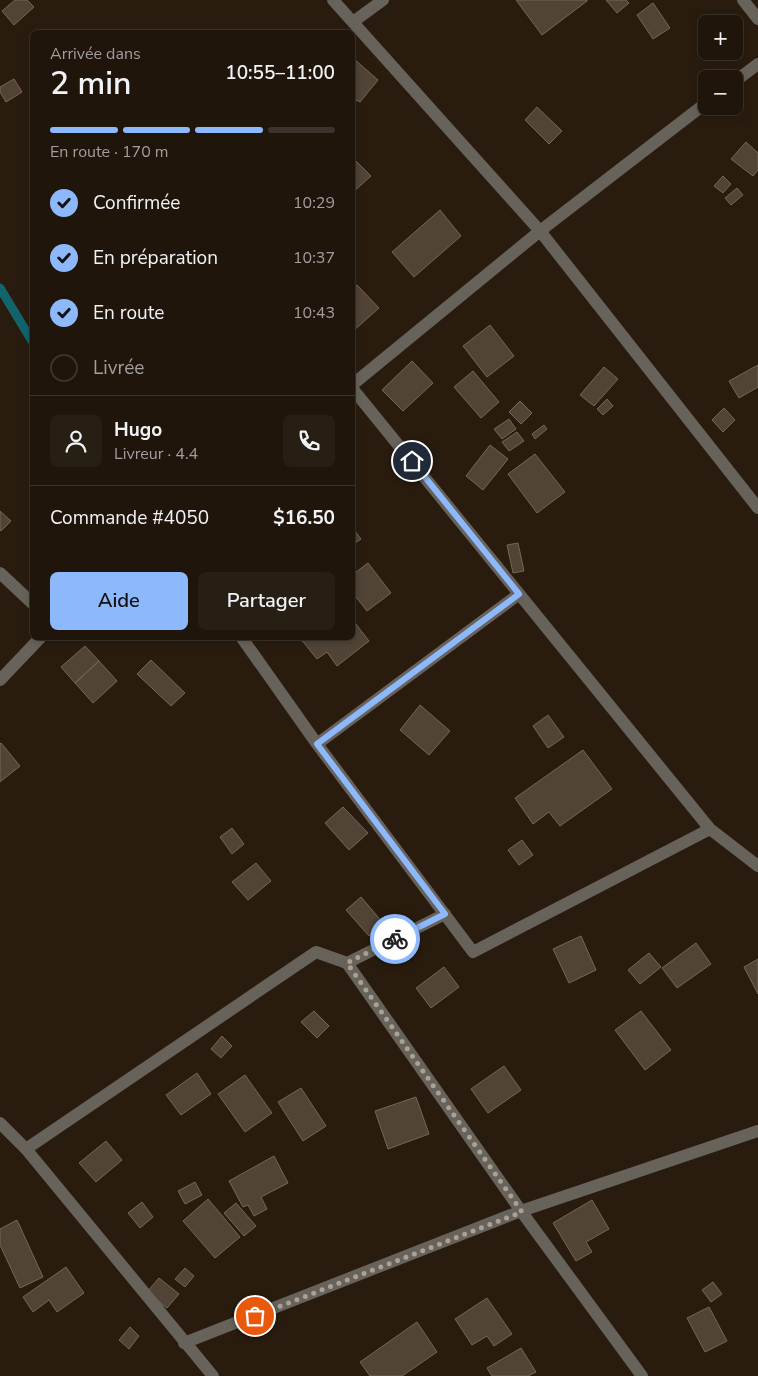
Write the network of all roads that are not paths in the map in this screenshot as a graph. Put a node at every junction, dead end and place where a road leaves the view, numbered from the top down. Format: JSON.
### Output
{"nodes":[{"id":1,"x":333,"y":0,"type":"edge"},
{"id":2,"x":383,"y":0,"type":"edge"},
{"id":3,"x":743,"y":0,"type":"edge"},
{"id":4,"x":758,"y":19,"type":"edge"},
{"id":5,"x":353,"y":22,"type":"junction"},
{"id":6,"x":758,"y":64,"type":"edge"},
{"id":7,"x":743,"y":75,"type":"edge"},
{"id":8,"x":698,"y":109,"type":"edge"},
{"id":9,"x":540,"y":231,"type":"junction"},
{"id":10,"x":355,"y":384,"type":"edge"},
{"id":11,"x":355,"y":390,"type":"edge"},
{"id":12,"x":758,"y":508,"type":"edge"},
{"id":13,"x":0,"y":573,"type":"edge"},
{"id":14,"x":519,"y":594,"type":"junction"},
{"id":15,"x":30,"y":600,"type":"edge"},
{"id":16,"x":38,"y":640,"type":"edge"},
{"id":17,"x":243,"y":640,"type":"edge"},
{"id":18,"x":0,"y":680,"type":"edge"},
{"id":19,"x":317,"y":744,"type":"junction"},
{"id":20,"x":710,"y":829,"type":"junction"},
{"id":21,"x":758,"y":866,"type":"edge"},
{"id":22,"x":445,"y":914,"type":"junction"},
{"id":23,"x":347,"y":963,"type":"junction"},
{"id":24,"x":0,"y":1123,"type":"edge"},
{"id":25,"x":758,"y":1131,"type":"edge"},
{"id":26,"x":26,"y":1149,"type":"junction"},
{"id":27,"x":522,"y":1212,"type":"junction"},
{"id":28,"x":184,"y":1343,"type":"junction"},
{"id":29,"x":213,"y":1376,"type":"edge"},
{"id":30,"x":642,"y":1376,"type":"edge"}],
"edges":[{"from":1,"to":5,"type":"street"},
{"from":2,"to":5,"type":"street"},
{"from":3,"to":4,"type":"street"},
{"from":5,"to":9,"type":"street"},
{"from":6,"to":7,"type":"street"},
{"from":8,"to":9,"type":"street"},
{"from":9,"to":10,"type":"street"},
{"from":9,"to":12,"type":"street"},
{"from":11,"to":14,"type":"street"},
{"from":13,"to":15,"type":"street"},
{"from":14,"to":19,"type":"street"},
{"from":14,"to":20,"type":"street"},
{"from":16,"to":18,"type":"street"},
{"from":17,"to":19,"type":"street"},
{"from":19,"to":22,"type":"street"},
{"from":20,"to":21,"type":"street"},
{"from":20,"to":22,"type":"street"},
{"from":22,"to":23,"type":"street"},
{"from":23,"to":26,"type":"street"},
{"from":23,"to":27,"type":"street"},
{"from":24,"to":26,"type":"street"},
{"from":25,"to":27,"type":"street"},
{"from":26,"to":28,"type":"street"},
{"from":27,"to":28,"type":"street"},
{"from":27,"to":30,"type":"street"},
{"from":28,"to":29,"type":"street"}]}
